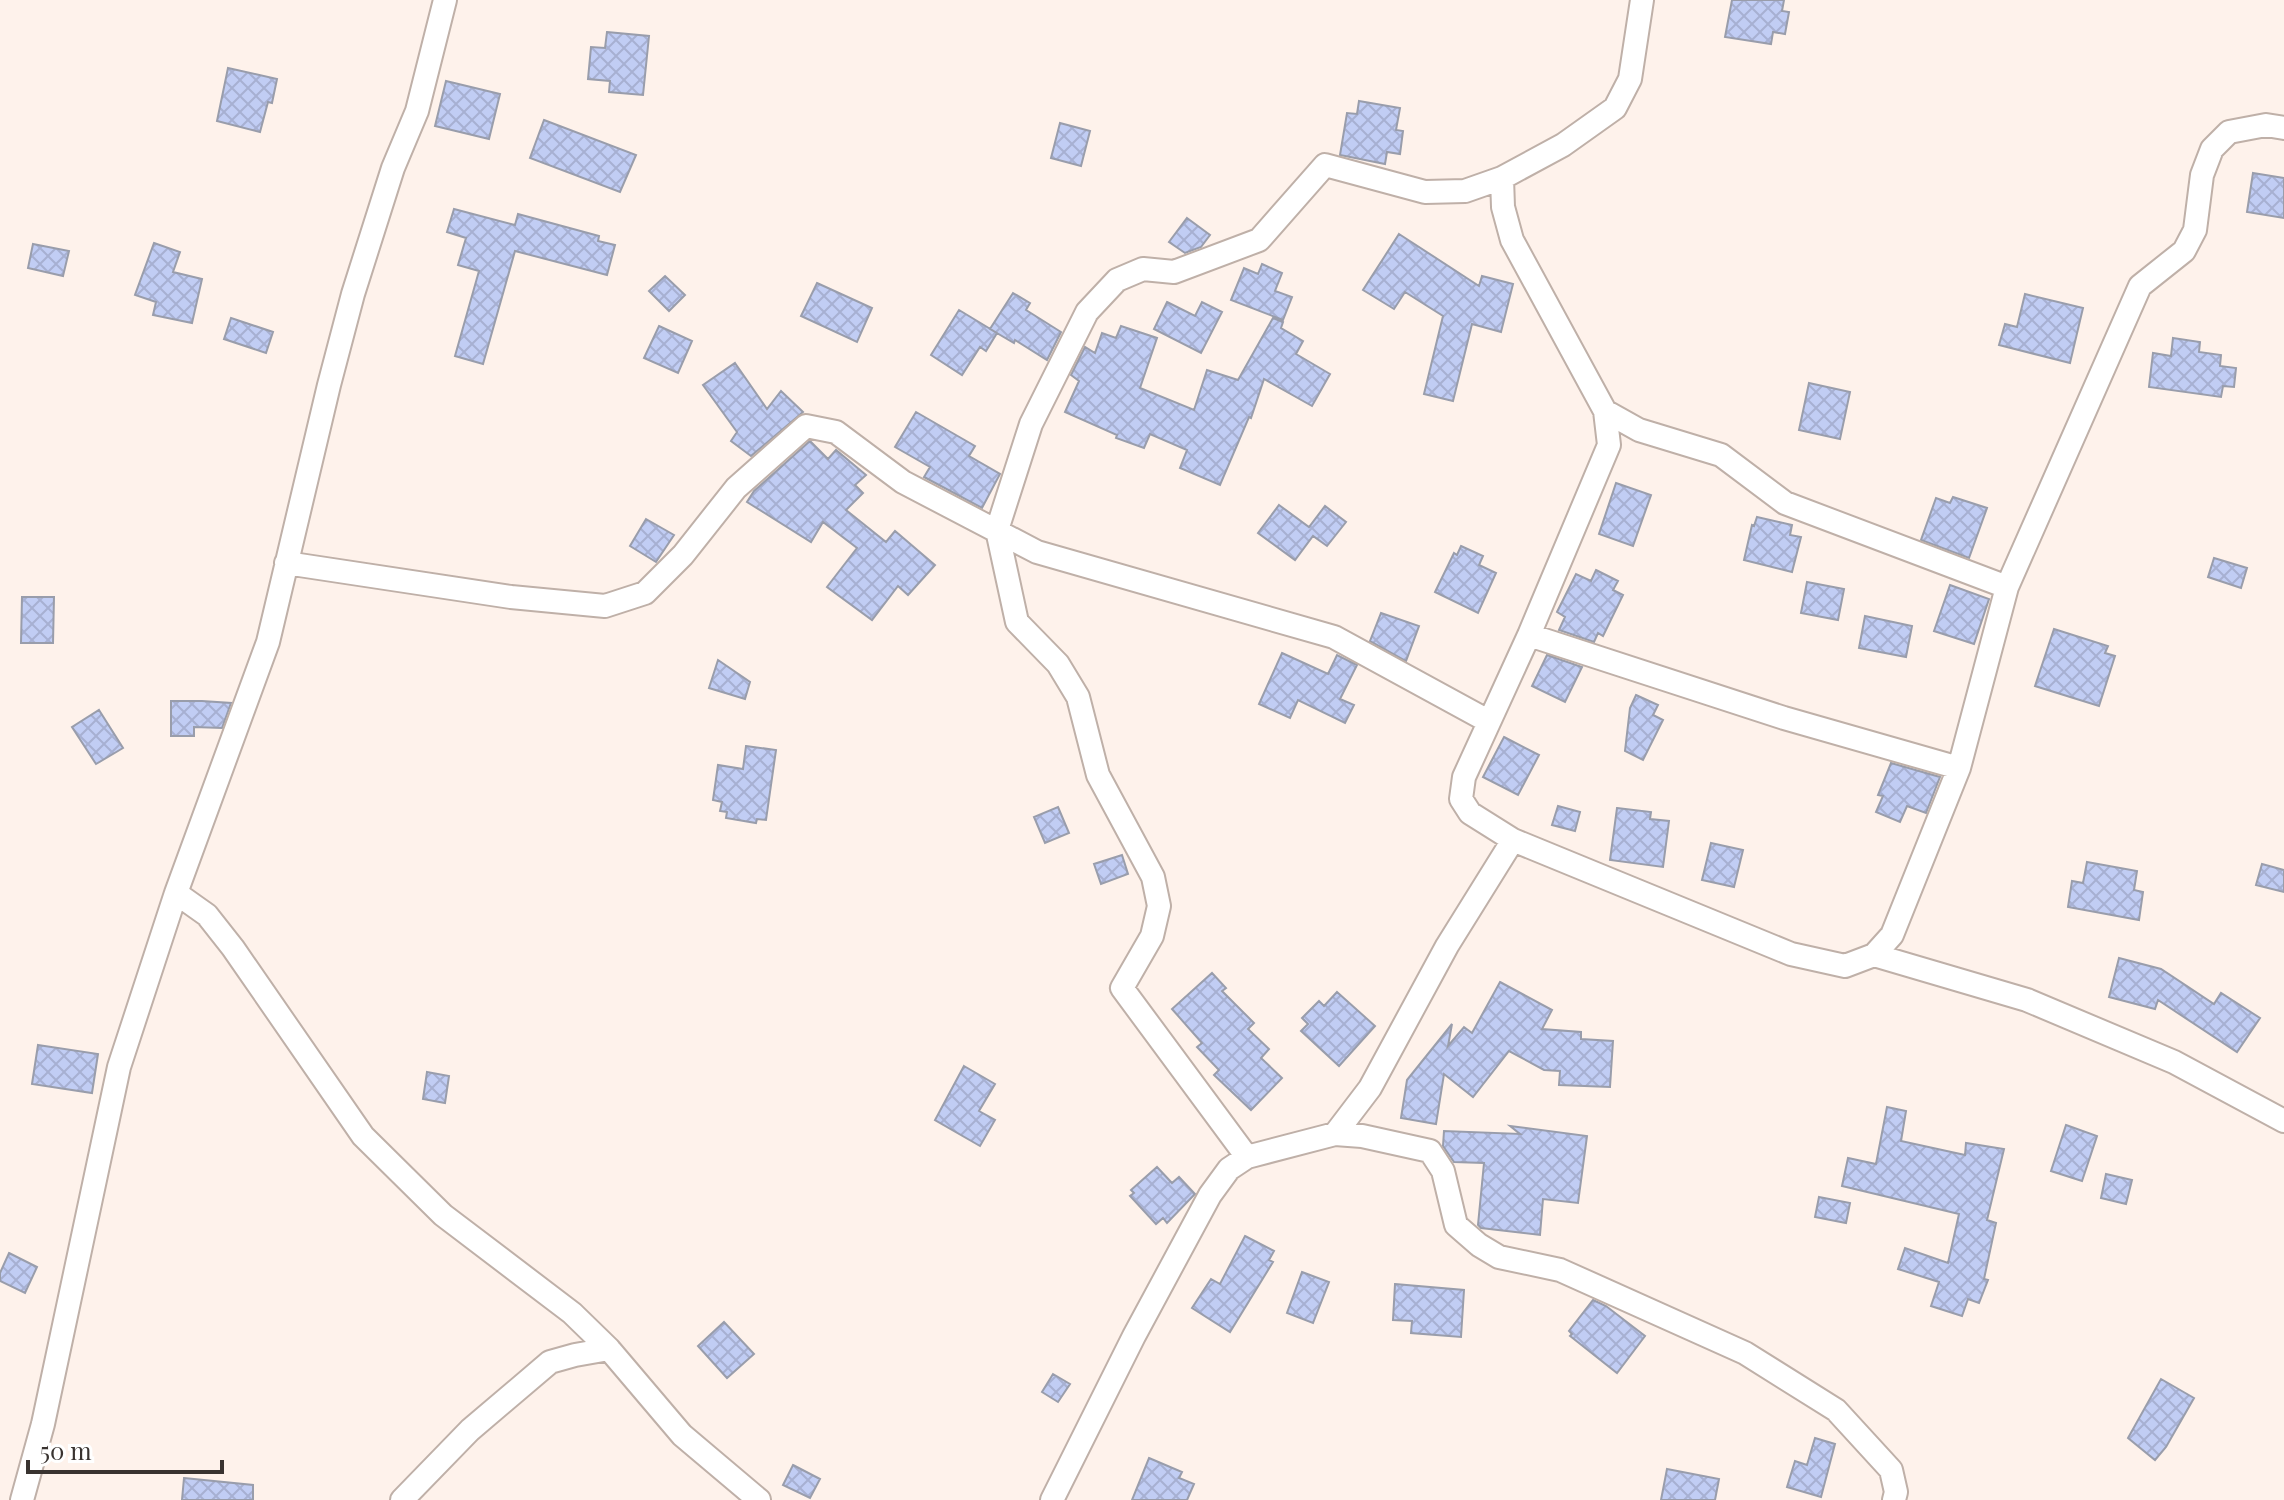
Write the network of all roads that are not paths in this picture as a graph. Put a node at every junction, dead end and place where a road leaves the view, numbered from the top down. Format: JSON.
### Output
{"nodes":[{"id":1,"x":445,"y":0,"type":"edge"},
{"id":2,"x":1642,"y":0,"type":"edge"},
{"id":3,"x":2284,"y":128,"type":"edge"},
{"id":4,"x":1502,"y":178,"type":"junction"},
{"id":5,"x":1605,"y":411,"type":"junction"},
{"id":6,"x":997,"y":530,"type":"junction"},
{"id":7,"x":286,"y":563,"type":"junction"},
{"id":8,"x":2007,"y":587,"type":"junction"},
{"id":9,"x":1529,"y":635,"type":"junction"},
{"id":10,"x":1488,"y":721,"type":"junction"},
{"id":11,"x":1959,"y":768,"type":"junction"},
{"id":12,"x":1513,"y":840,"type":"junction"},
{"id":13,"x":176,"y":893,"type":"junction"},
{"id":14,"x":1874,"y":955,"type":"junction"},
{"id":15,"x":2284,"y":1121,"type":"edge"},
{"id":16,"x":1335,"y":1134,"type":"junction"},
{"id":17,"x":1247,"y":1157,"type":"junction"},
{"id":18,"x":609,"y":1349,"type":"junction"},
{"id":19,"x":749,"y":1497,"type":"edge"},
{"id":20,"x":22,"y":1500,"type":"edge"},
{"id":21,"x":402,"y":1500,"type":"edge"},
{"id":22,"x":1052,"y":1500,"type":"edge"},
{"id":23,"x":1894,"y":1500,"type":"edge"}],
"edges":[{"from":1,"to":7,"type":"street"},
{"from":2,"to":4,"type":"street"},
{"from":3,"to":8,"type":"street"},
{"from":4,"to":5,"type":"street"},
{"from":4,"to":6,"type":"street"},
{"from":5,"to":8,"type":"street"},
{"from":5,"to":9,"type":"street"},
{"from":6,"to":7,"type":"street"},
{"from":6,"to":10,"type":"street"},
{"from":6,"to":17,"type":"street"},
{"from":7,"to":13,"type":"street"},
{"from":8,"to":11,"type":"street"},
{"from":9,"to":10,"type":"street"},
{"from":9,"to":11,"type":"street"},
{"from":10,"to":12,"type":"street"},
{"from":11,"to":14,"type":"street"},
{"from":12,"to":14,"type":"street"},
{"from":12,"to":16,"type":"street"},
{"from":13,"to":18,"type":"street"},
{"from":13,"to":20,"type":"street"},
{"from":14,"to":15,"type":"street"},
{"from":16,"to":17,"type":"street"},
{"from":16,"to":23,"type":"street"},
{"from":17,"to":22,"type":"street"},
{"from":18,"to":19,"type":"street"},
{"from":18,"to":21,"type":"street"}]}
